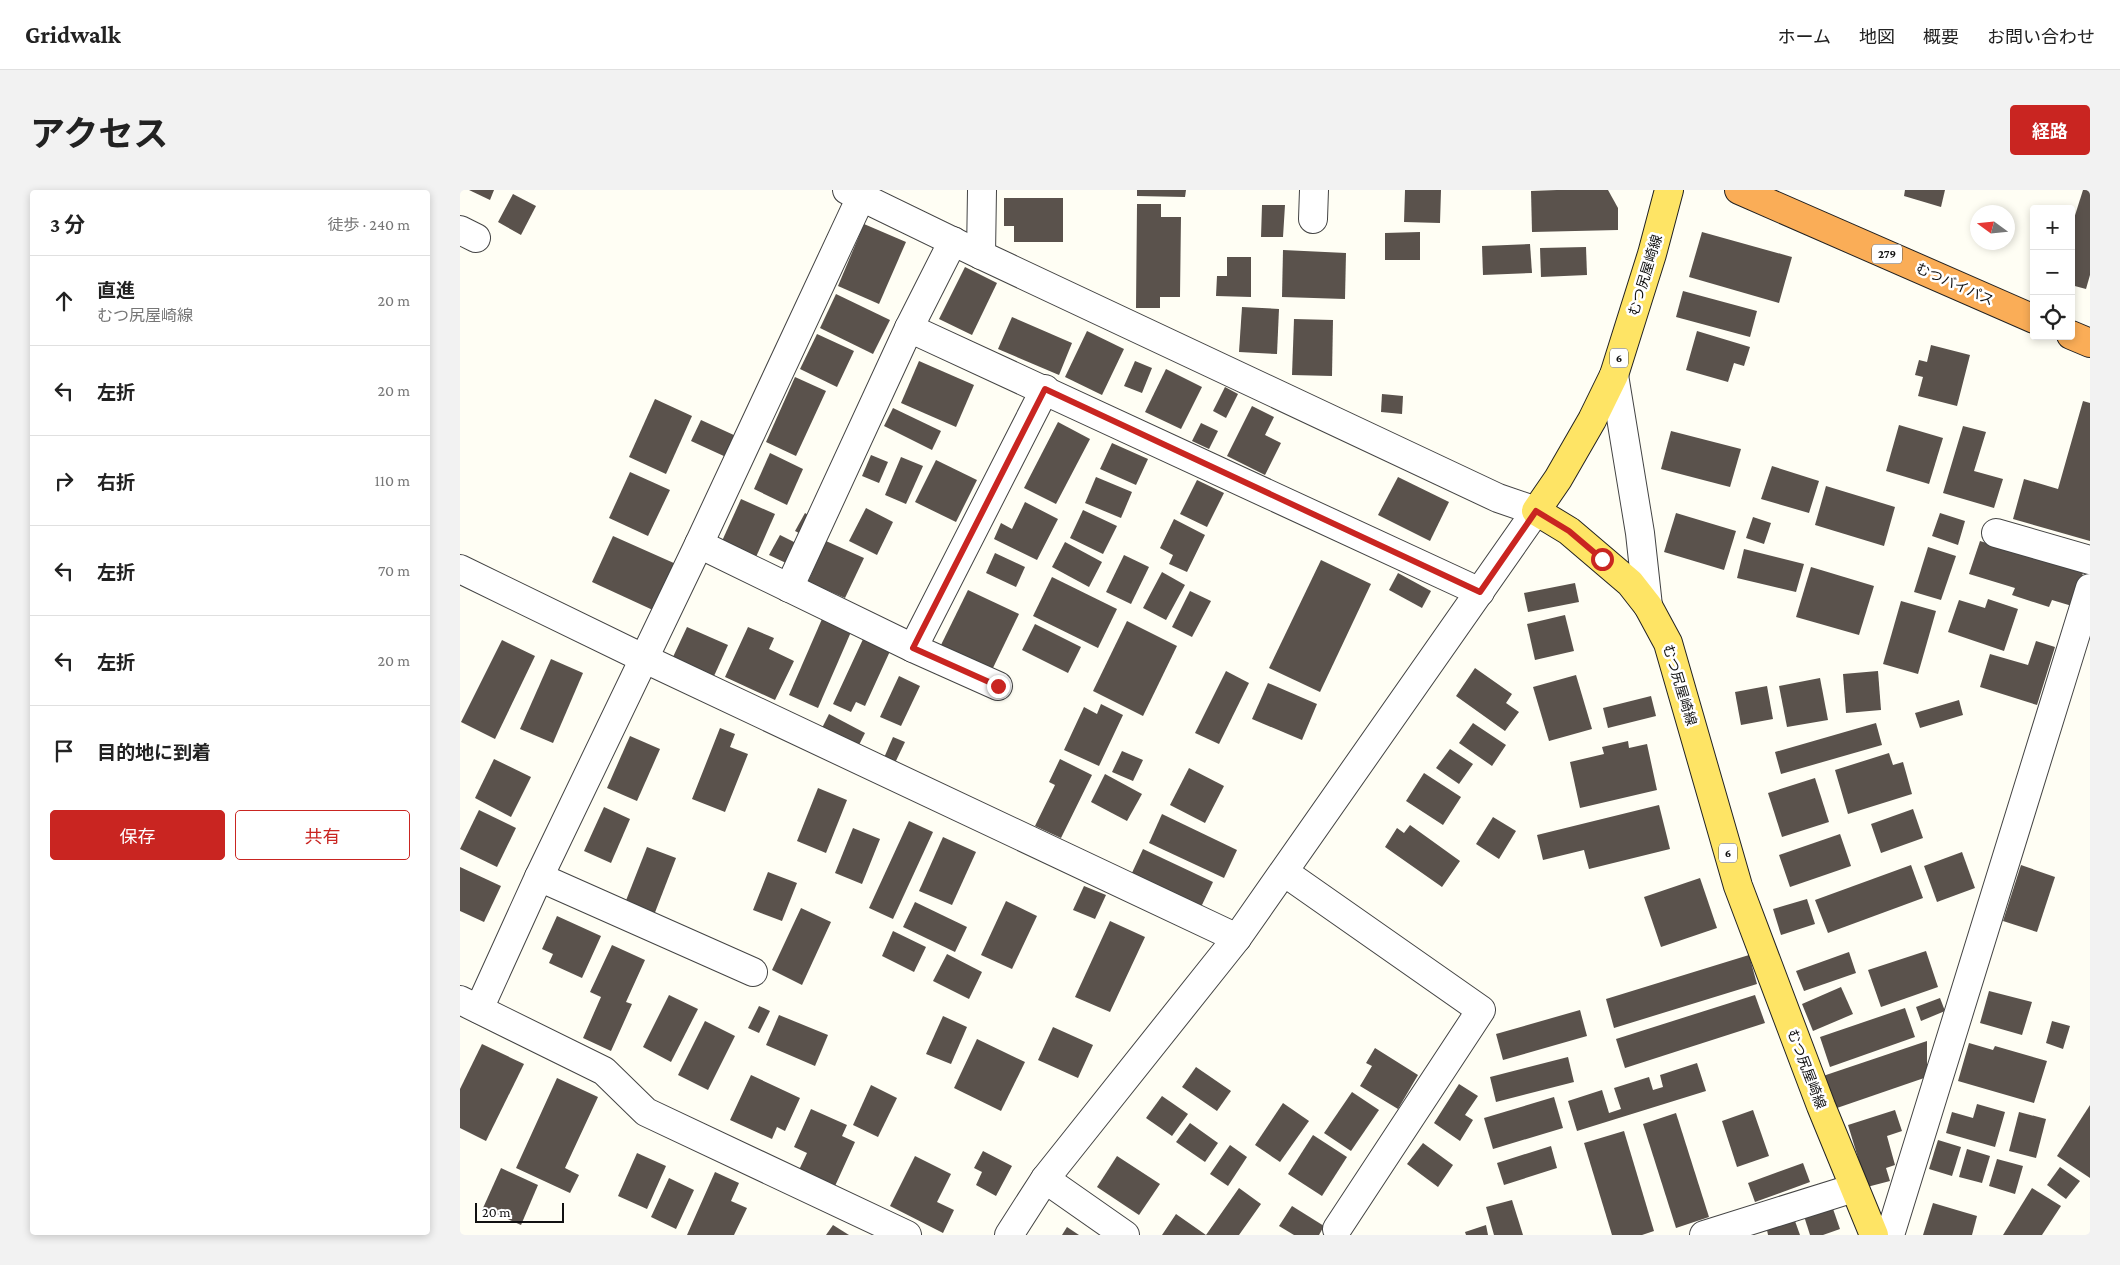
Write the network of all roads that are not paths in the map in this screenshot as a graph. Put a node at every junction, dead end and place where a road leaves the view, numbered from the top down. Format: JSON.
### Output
{"nodes":[{"id":1,"x":982,"y":190,"type":"edge"},
{"id":2,"x":1314,"y":190,"type":"edge"},
{"id":3,"x":1669,"y":190,"type":"edge"},
{"id":4,"x":1739,"y":190,"type":"edge"},
{"id":5,"x":854,"y":193,"type":"edge"},
{"id":6,"x":1312,"y":219,"type":"dead end"},
{"id":7,"x":952,"y":241,"type":"junction"},
{"id":8,"x":981,"y":255,"type":"junction"},
{"id":9,"x":2030,"y":317,"type":"edge"},
{"id":10,"x":909,"y":328,"type":"junction"},
{"id":11,"x":2075,"y":337,"type":"edge"},
{"id":12,"x":2090,"y":343,"type":"edge"},
{"id":13,"x":1614,"y":376,"type":"junction"},
{"id":14,"x":1045,"y":389,"type":"junction"},
{"id":15,"x":1536,"y":511,"type":"junction"},
{"id":16,"x":1996,"y":533,"type":"dead end"},
{"id":17,"x":699,"y":544,"type":"junction"},
{"id":18,"x":2090,"y":560,"type":"edge"},
{"id":19,"x":460,"y":569,"type":"edge"},
{"id":20,"x":789,"y":588,"type":"junction"},
{"id":21,"x":2090,"y":588,"type":"edge"},
{"id":22,"x":1480,"y":592,"type":"junction"},
{"id":23,"x":1648,"y":606,"type":"junction"},
{"id":24,"x":913,"y":648,"type":"junction"},
{"id":25,"x":643,"y":658,"type":"junction"},
{"id":26,"x":998,"y":686,"type":"dead end"},
{"id":27,"x":1284,"y":872,"type":"junction"},
{"id":28,"x":539,"y":877,"type":"junction"},
{"id":29,"x":1237,"y":938,"type":"junction"},
{"id":30,"x":753,"y":972,"type":"dead end"},
{"id":31,"x":469,"y":1004,"type":"edge"},
{"id":32,"x":1044,"y":1180,"type":"junction"},
{"id":33,"x":1854,"y":1188,"type":"junction"},
{"id":34,"x":1337,"y":1229,"type":"dead end"},
{"id":35,"x":907,"y":1235,"type":"edge"},
{"id":36,"x":1009,"y":1235,"type":"edge"},
{"id":37,"x":1125,"y":1235,"type":"edge"},
{"id":38,"x":1704,"y":1235,"type":"edge"},
{"id":39,"x":1874,"y":1235,"type":"edge"},
{"id":40,"x":1890,"y":1235,"type":"edge"}],
"edges":[{"from":1,"to":8,"type":"street"},
{"from":2,"to":6,"type":"street"},
{"from":3,"to":13,"type":"main road","name":"むつ尻屋崎線","number":"6"},
{"from":4,"to":9,"type":"highway","name":"むつバイパス","number":"279"},
{"from":5,"to":7,"type":"street"},
{"from":5,"to":17,"type":"street"},
{"from":7,"to":8,"type":"street"},
{"from":7,"to":10,"type":"street"},
{"from":8,"to":15,"type":"street"},
{"from":10,"to":14,"type":"street"},
{"from":10,"to":20,"type":"street"},
{"from":11,"to":12,"type":"highway"},
{"from":13,"to":15,"type":"main road","name":"むつ尻屋崎線","number":"6"},
{"from":13,"to":23,"type":"street"},
{"from":14,"to":22,"type":"street"},
{"from":14,"to":24,"type":"street"},
{"from":15,"to":22,"type":"street"},
{"from":15,"to":23,"type":"main road","name":"むつ尻屋崎線","number":"6"},
{"from":16,"to":18,"type":"street"},
{"from":17,"to":20,"type":"street"},
{"from":17,"to":25,"type":"street"},
{"from":19,"to":25,"type":"street"},
{"from":20,"to":24,"type":"street"},
{"from":21,"to":40,"type":"street"},
{"from":22,"to":27,"type":"street"},
{"from":23,"to":33,"type":"main road","name":"むつ尻屋崎線","number":"6"},
{"from":24,"to":26,"type":"street"},
{"from":25,"to":28,"type":"street"},
{"from":25,"to":29,"type":"street"},
{"from":27,"to":29,"type":"street"},
{"from":27,"to":34,"type":"street"},
{"from":28,"to":30,"type":"street"},
{"from":28,"to":31,"type":"street"},
{"from":29,"to":32,"type":"street"},
{"from":31,"to":35,"type":"street"},
{"from":32,"to":36,"type":"street"},
{"from":32,"to":37,"type":"street"},
{"from":33,"to":38,"type":"street"},
{"from":33,"to":39,"type":"main road","name":"むつ尻屋崎線","number":"6"}]}
